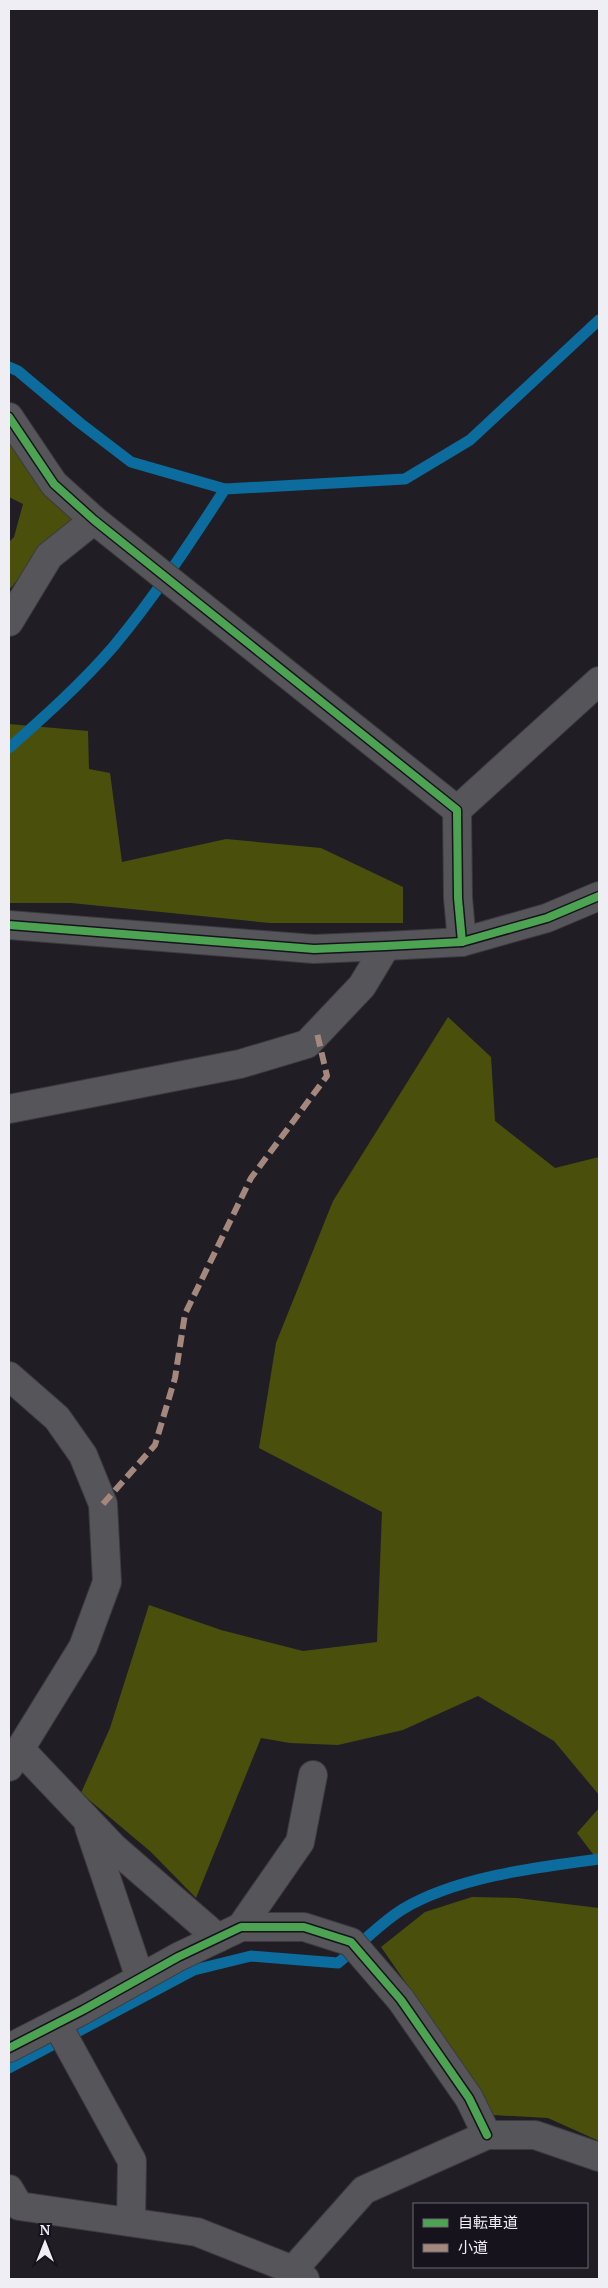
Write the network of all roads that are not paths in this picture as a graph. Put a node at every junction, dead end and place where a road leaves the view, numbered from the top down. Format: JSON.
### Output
{"nodes":[{"id":1,"x":9,"y":417,"type":"edge"},
{"id":2,"x":94,"y":520,"type":"junction"},
{"id":3,"x":9,"y":622,"type":"edge"},
{"id":4,"x":599,"y":681,"type":"edge"},
{"id":5,"x":457,"y":810,"type":"junction"},
{"id":6,"x":599,"y":896,"type":"edge"},
{"id":7,"x":9,"y":925,"type":"edge"},
{"id":8,"x":462,"y":942,"type":"junction"},
{"id":9,"x":386,"y":946,"type":"junction"},
{"id":10,"x":9,"y":1110,"type":"edge"},
{"id":11,"x":9,"y":1376,"type":"edge"},
{"id":12,"x":14,"y":1758,"type":"edge"},
{"id":13,"x":313,"y":1775,"type":"dead end"},
{"id":14,"x":86,"y":1819,"type":"junction"},
{"id":15,"x":229,"y":1932,"type":"junction"},
{"id":16,"x":140,"y":1978,"type":"junction"},
{"id":17,"x":57,"y":2025,"type":"junction"},
{"id":18,"x":9,"y":2048,"type":"edge"},
{"id":19,"x":487,"y":2135,"type":"junction"},
{"id":20,"x":599,"y":2157,"type":"edge"},
{"id":21,"x":9,"y":2189,"type":"edge"},
{"id":22,"x":131,"y":2222,"type":"junction"},
{"id":23,"x":299,"y":2275,"type":"edge"}],
"edges":[{"from":1,"to":2,"type":"street"},
{"from":2,"to":3,"type":"street"},
{"from":2,"to":5,"type":"street"},
{"from":4,"to":5,"type":"street"},
{"from":5,"to":8,"type":"street"},
{"from":6,"to":8,"type":"street"},
{"from":7,"to":9,"type":"street"},
{"from":8,"to":9,"type":"street"},
{"from":9,"to":10,"type":"street"},
{"from":11,"to":12,"type":"street"},
{"from":12,"to":14,"type":"street"},
{"from":13,"to":15,"type":"street"},
{"from":14,"to":15,"type":"street"},
{"from":14,"to":16,"type":"street"},
{"from":15,"to":16,"type":"street"},
{"from":15,"to":19,"type":"street"},
{"from":16,"to":17,"type":"street"},
{"from":17,"to":18,"type":"street"},
{"from":17,"to":22,"type":"street"},
{"from":19,"to":20,"type":"street"},
{"from":19,"to":23,"type":"street"},
{"from":21,"to":22,"type":"street"},
{"from":22,"to":23,"type":"street"}]}
